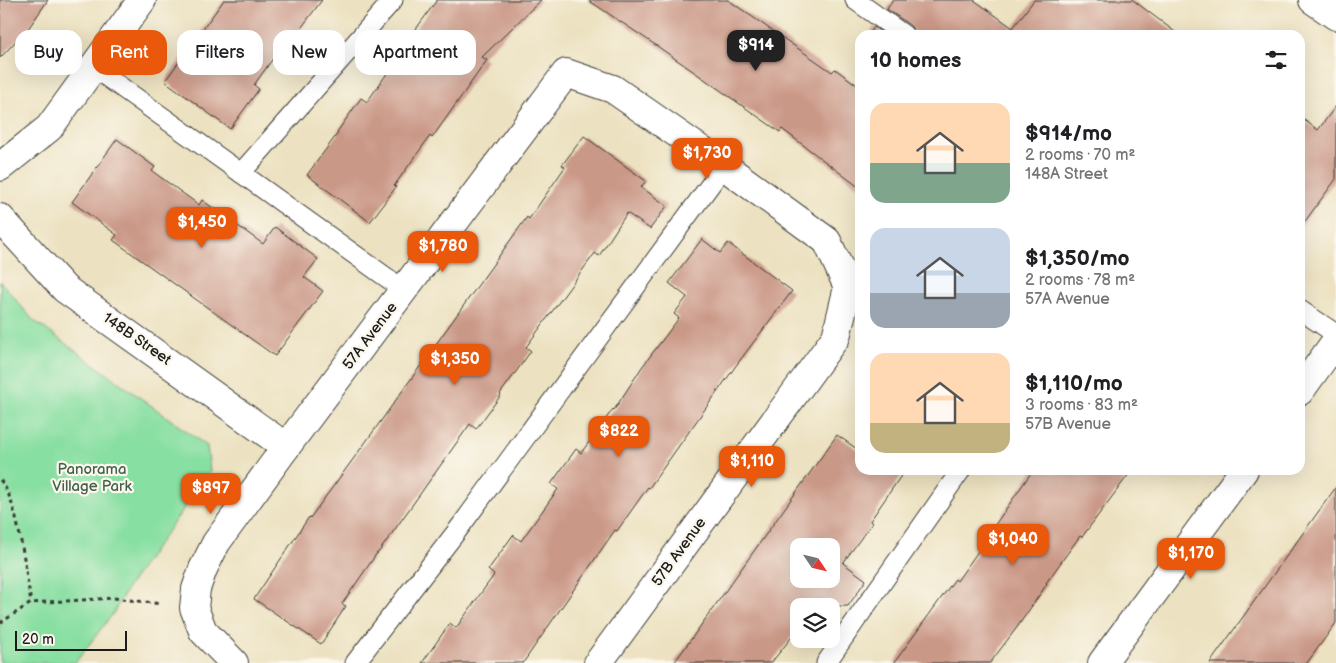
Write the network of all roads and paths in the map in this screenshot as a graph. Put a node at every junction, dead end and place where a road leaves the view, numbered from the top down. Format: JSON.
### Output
{"nodes":[{"id":1,"x":142,"y":0,"type":"edge"},
{"id":2,"x":393,"y":0,"type":"edge"},
{"id":3,"x":855,"y":0,"type":"edge"},
{"id":4,"x":1313,"y":0,"type":"edge"},
{"id":5,"x":1336,"y":16,"type":"edge"},
{"id":6,"x":120,"y":30,"type":"edge"},
{"id":7,"x":897,"y":30,"type":"edge"},
{"id":8,"x":92,"y":68,"type":"edge"},
{"id":9,"x":104,"y":75,"type":"edge"},
{"id":10,"x":724,"y":166,"type":"junction"},
{"id":11,"x":0,"y":167,"type":"edge"},
{"id":12,"x":241,"y":174,"type":"junction"},
{"id":13,"x":0,"y":218,"type":"edge"},
{"id":14,"x":404,"y":290,"type":"junction"},
{"id":15,"x":1305,"y":313,"type":"edge"},
{"id":16,"x":1336,"y":334,"type":"edge"},
{"id":17,"x":1336,"y":341,"type":"edge"},
{"id":18,"x":1305,"y":384,"type":"edge"},
{"id":19,"x":286,"y":446,"type":"junction"},
{"id":20,"x":958,"y":475,"type":"edge"},
{"id":21,"x":1240,"y":475,"type":"edge"},
{"id":22,"x":0,"y":480,"type":"edge"},
{"id":23,"x":31,"y":603,"type":"junction"},
{"id":24,"x":164,"y":604,"type":"dead end"},
{"id":25,"x":0,"y":623,"type":"edge"},
{"id":26,"x":234,"y":663,"type":"edge"},
{"id":27,"x":355,"y":663,"type":"edge"},
{"id":28,"x":598,"y":663,"type":"edge"},
{"id":29,"x":826,"y":663,"type":"edge"},
{"id":30,"x":1102,"y":663,"type":"edge"}],
"edges":[{"from":1,"to":6,"type":"street"},
{"from":2,"to":12,"type":"lane"},
{"from":3,"to":7,"type":"lane"},
{"from":4,"to":5,"type":"street"},
{"from":8,"to":11,"type":"street"},
{"from":9,"to":12,"type":"lane"},
{"from":10,"to":14,"type":"street","name":"57A Avenue"},
{"from":10,"to":27,"type":"lane"},
{"from":10,"to":28,"type":"street","name":"57B Avenue"},
{"from":12,"to":14,"type":"lane"},
{"from":13,"to":19,"type":"street","name":"148B Street"},
{"from":14,"to":19,"type":"street","name":"57A Avenue"},
{"from":15,"to":16,"type":"lane"},
{"from":17,"to":18,"type":"street"},
{"from":19,"to":26,"type":"street","name":"57A Avenue"},
{"from":20,"to":29,"type":"lane"},
{"from":21,"to":30,"type":"street"},
{"from":22,"to":23,"type":"path"},
{"from":23,"to":24,"type":"path"},
{"from":23,"to":25,"type":"path"}]}
